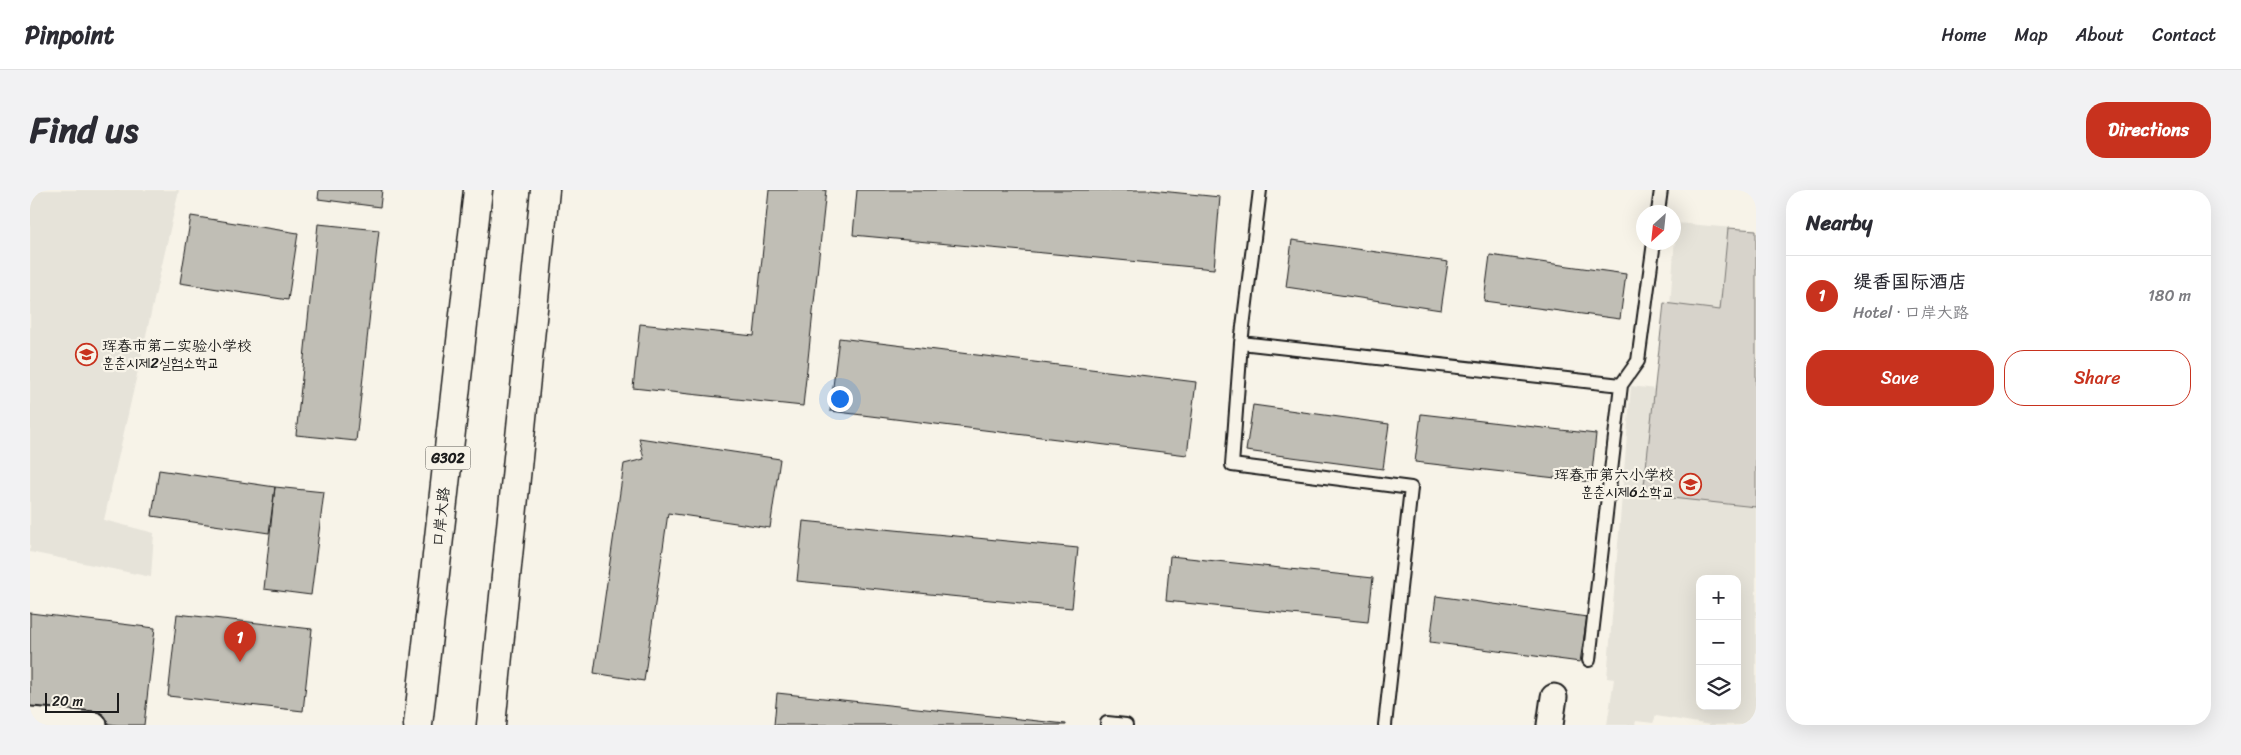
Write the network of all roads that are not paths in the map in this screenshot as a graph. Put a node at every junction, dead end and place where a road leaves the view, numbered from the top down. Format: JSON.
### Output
{"nodes":[{"id":1,"x":478,"y":190,"type":"edge"},
{"id":2,"x":545,"y":190,"type":"edge"},
{"id":3,"x":1260,"y":190,"type":"edge"},
{"id":4,"x":1661,"y":190,"type":"edge"},
{"id":5,"x":1659,"y":205,"type":"edge"},
{"id":6,"x":1653,"y":250,"type":"edge"},
{"id":7,"x":1241,"y":342,"type":"junction"},
{"id":8,"x":1621,"y":385,"type":"junction"},
{"id":9,"x":1589,"y":660,"type":"dead end"},
{"id":10,"x":1554,"y":697,"type":"dead end"},
{"id":11,"x":30,"y":720,"type":"edge"},
{"id":12,"x":94,"y":725,"type":"edge"},
{"id":13,"x":418,"y":725,"type":"edge"},
{"id":14,"x":491,"y":725,"type":"edge"},
{"id":15,"x":1107,"y":725,"type":"edge"},
{"id":16,"x":1126,"y":725,"type":"edge"},
{"id":17,"x":1385,"y":725,"type":"edge"},
{"id":18,"x":1550,"y":725,"type":"edge"}],
"edges":[{"from":1,"to":13,"type":"highway","name":"口岸大路","number":"G302"},
{"from":2,"to":14,"type":"highway"},
{"from":3,"to":7,"type":"lane"},
{"from":4,"to":5,"type":"lane"},
{"from":6,"to":8,"type":"lane"},
{"from":7,"to":8,"type":"lane"},
{"from":7,"to":17,"type":"lane"},
{"from":8,"to":9,"type":"lane"},
{"from":10,"to":18,"type":"street"},
{"from":11,"to":12,"type":"street"},
{"from":15,"to":16,"type":"lane"}]}
